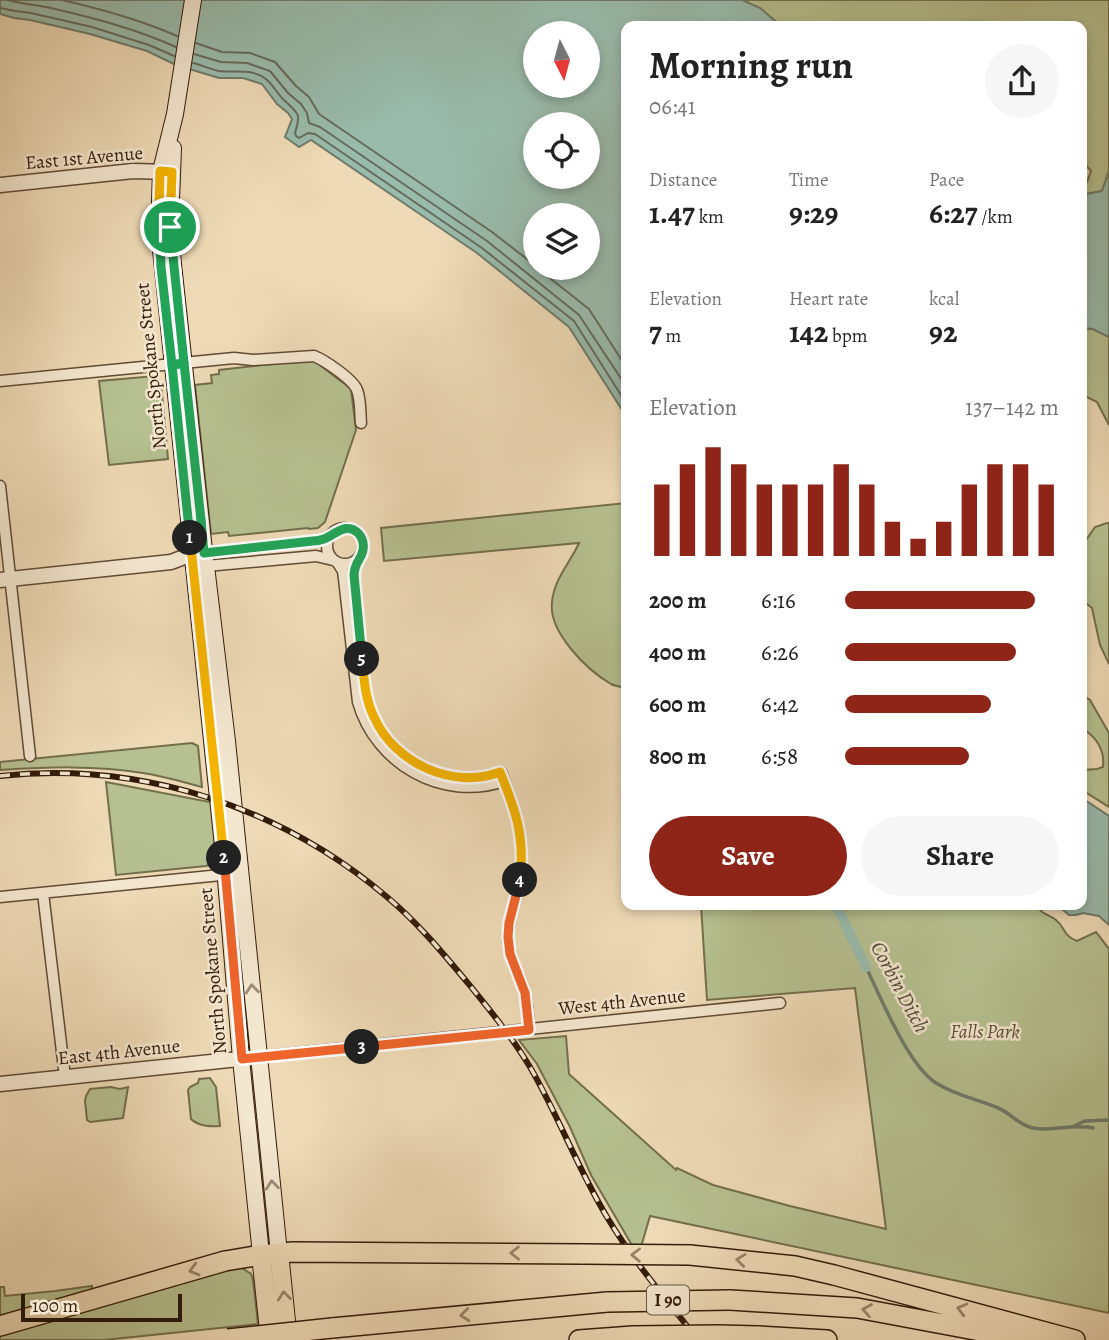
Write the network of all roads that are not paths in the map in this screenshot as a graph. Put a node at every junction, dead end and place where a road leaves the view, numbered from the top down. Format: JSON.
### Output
{"nodes":[{"id":1,"x":193,"y":0,"type":"edge"},
{"id":2,"x":166,"y":172,"type":"junction"},
{"id":3,"x":0,"y":185,"type":"edge"},
{"id":4,"x":178,"y":364,"type":"junction"},
{"id":5,"x":0,"y":382,"type":"edge"},
{"id":6,"x":361,"y":423,"type":"dead end"},
{"id":7,"x":0,"y":486,"type":"edge"},
{"id":8,"x":331,"y":535,"type":"junction"},
{"id":9,"x":199,"y":560,"type":"junction"},
{"id":10,"x":356,"y":561,"type":"junction"},
{"id":11,"x":335,"y":562,"type":"junction"},
{"id":12,"x":5,"y":580,"type":"edge"},
{"id":13,"x":30,"y":756,"type":"dead end"},
{"id":14,"x":502,"y":776,"type":"junction"},
{"id":15,"x":233,"y":874,"type":"junction"},
{"id":16,"x":43,"y":893,"type":"junction"},
{"id":17,"x":0,"y":897,"type":"edge"},
{"id":18,"x":780,"y":1003,"type":"dead end"},
{"id":19,"x":529,"y":1030,"type":"junction"},
{"id":20,"x":260,"y":1057,"type":"junction"},
{"id":21,"x":242,"y":1059,"type":"junction"},
{"id":22,"x":65,"y":1077,"type":"junction"},
{"id":23,"x":0,"y":1084,"type":"edge"},
{"id":24,"x":270,"y":1254,"type":"junction"},
{"id":25,"x":0,"y":1326,"type":"edge"},
{"id":26,"x":222,"y":1339,"type":"edge"},
{"id":27,"x":270,"y":1340,"type":"edge"},
{"id":28,"x":288,"y":1340,"type":"edge"},
{"id":29,"x":579,"y":1340,"type":"edge"},
{"id":30,"x":827,"y":1340,"type":"edge"},
{"id":31,"x":1030,"y":1340,"type":"edge"},
{"id":32,"x":1076,"y":1340,"type":"edge"}],
"edges":[{"from":1,"to":2,"type":"main road","name":"North Spokane Street"},
{"from":2,"to":3,"type":"street","name":"East 1st Avenue"},
{"from":2,"to":4,"type":"main road","name":"North Spokane Street"},
{"from":4,"to":5,"type":"street"},
{"from":4,"to":6,"type":"street"},
{"from":4,"to":9,"type":"main road","name":"North Spokane Street"},
{"from":7,"to":12,"type":"street"},
{"from":8,"to":9,"type":"street"},
{"from":8,"to":10,"type":"street"},
{"from":8,"to":11,"type":"street"},
{"from":9,"to":11,"type":"street"},
{"from":9,"to":12,"type":"street"},
{"from":9,"to":15,"type":"main road","name":"North Spokane Street"},
{"from":10,"to":11,"type":"street"},
{"from":10,"to":14,"type":"street"},
{"from":11,"to":14,"type":"street"},
{"from":12,"to":13,"type":"street"},
{"from":14,"to":19,"type":"street"},
{"from":15,"to":16,"type":"street"},
{"from":20,"to":15,"type":"main road","name":"North Spokane Street","one_way":true},
{"from":15,"to":21,"type":"main road","name":"North Spokane Street"},
{"from":16,"to":17,"type":"street"},
{"from":16,"to":22,"type":"street"},
{"from":18,"to":19,"type":"street","name":"West 4th Avenue"},
{"from":19,"to":20,"type":"street","name":"West 4th Avenue"},
{"from":20,"to":21,"type":"street","name":"East 4th Avenue"},
{"from":24,"to":20,"type":"main road","name":"North Spokane Street","one_way":true},
{"from":21,"to":22,"type":"street","name":"East 4th Avenue"},
{"from":21,"to":24,"type":"main road","name":"North Spokane Street"},
{"from":22,"to":23,"type":"street","name":"East 4th Avenue"},
{"from":24,"to":25,"type":"highway","one_way":true},
{"from":24,"to":27,"type":"main road","name":"North Spokane Street"},
{"from":28,"to":24,"type":"main road","name":"North Spokane Street","one_way":true},
{"from":32,"to":24,"type":"highway","one_way":true,"bridge":true},
{"from":31,"to":26,"type":"highway","number":"I 90","one_way":true,"bridge":true},
{"from":29,"to":30,"type":"highway","number":"I 90","bridge":true}]}
